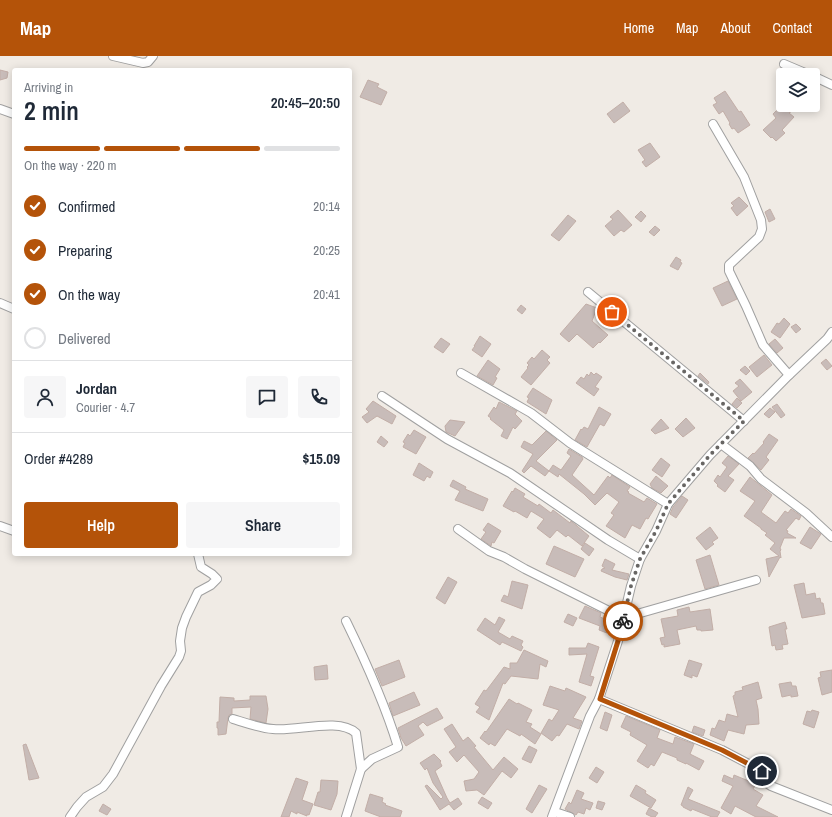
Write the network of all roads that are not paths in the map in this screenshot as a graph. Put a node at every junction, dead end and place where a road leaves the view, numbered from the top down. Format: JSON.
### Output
{"nodes":[{"id":1,"x":113,"y":56,"type":"edge"},
{"id":2,"x":153,"y":56,"type":"edge"},
{"id":3,"x":784,"y":64,"type":"dead end"},
{"id":4,"x":793,"y":68,"type":"edge"},
{"id":5,"x":820,"y":79,"type":"edge"},
{"id":6,"x":832,"y":84,"type":"edge"},
{"id":7,"x":0,"y":109,"type":"edge"},
{"id":8,"x":12,"y":113,"type":"edge"},
{"id":9,"x":713,"y":124,"type":"dead end"},
{"id":10,"x":588,"y":292,"type":"dead end"},
{"id":11,"x":0,"y":303,"type":"edge"},
{"id":12,"x":12,"y":307,"type":"edge"},
{"id":13,"x":832,"y":332,"type":"edge"},
{"id":14,"x":461,"y":374,"type":"dead end"},
{"id":15,"x":789,"y":375,"type":"junction"},
{"id":16,"x":382,"y":396,"type":"dead end"},
{"id":17,"x":744,"y":421,"type":"junction"},
{"id":18,"x":721,"y":444,"type":"junction"},
{"id":19,"x":668,"y":504,"type":"junction"},
{"id":20,"x":0,"y":526,"type":"edge"},
{"id":21,"x":458,"y":529,"type":"dead end"},
{"id":22,"x":12,"y":530,"type":"edge"},
{"id":23,"x":832,"y":537,"type":"edge"},
{"id":24,"x":198,"y":556,"type":"edge"},
{"id":25,"x":640,"y":559,"type":"junction"},
{"id":26,"x":756,"y":580,"type":"dead end"},
{"id":27,"x":623,"y":618,"type":"junction"},
{"id":28,"x":346,"y":621,"type":"dead end"},
{"id":29,"x":600,"y":699,"type":"junction"},
{"id":30,"x":233,"y":720,"type":"dead end"},
{"id":31,"x":361,"y":769,"type":"junction"},
{"id":32,"x":832,"y":810,"type":"edge"},
{"id":33,"x":554,"y":814,"type":"edge"},
{"id":34,"x":70,"y":817,"type":"edge"},
{"id":35,"x":346,"y":817,"type":"edge"},
{"id":36,"x":570,"y":817,"type":"edge"}],
"edges":[{"from":1,"to":2,"type":"street"},
{"from":3,"to":4,"type":"street"},
{"from":5,"to":6,"type":"street"},
{"from":7,"to":8,"type":"street"},
{"from":9,"to":15,"type":"street"},
{"from":10,"to":17,"type":"street"},
{"from":11,"to":12,"type":"street"},
{"from":13,"to":15,"type":"street"},
{"from":14,"to":19,"type":"street"},
{"from":15,"to":17,"type":"street"},
{"from":16,"to":25,"type":"street"},
{"from":17,"to":18,"type":"street"},
{"from":18,"to":19,"type":"street"},
{"from":18,"to":23,"type":"street"},
{"from":19,"to":25,"type":"street"},
{"from":20,"to":22,"type":"street"},
{"from":21,"to":27,"type":"street"},
{"from":24,"to":34,"type":"street"},
{"from":25,"to":27,"type":"street"},
{"from":26,"to":27,"type":"street"},
{"from":27,"to":29,"type":"street"},
{"from":28,"to":31,"type":"street"},
{"from":29,"to":32,"type":"street"},
{"from":29,"to":33,"type":"street"},
{"from":30,"to":31,"type":"street"},
{"from":31,"to":35,"type":"street"},
{"from":33,"to":36,"type":"street"}]}
